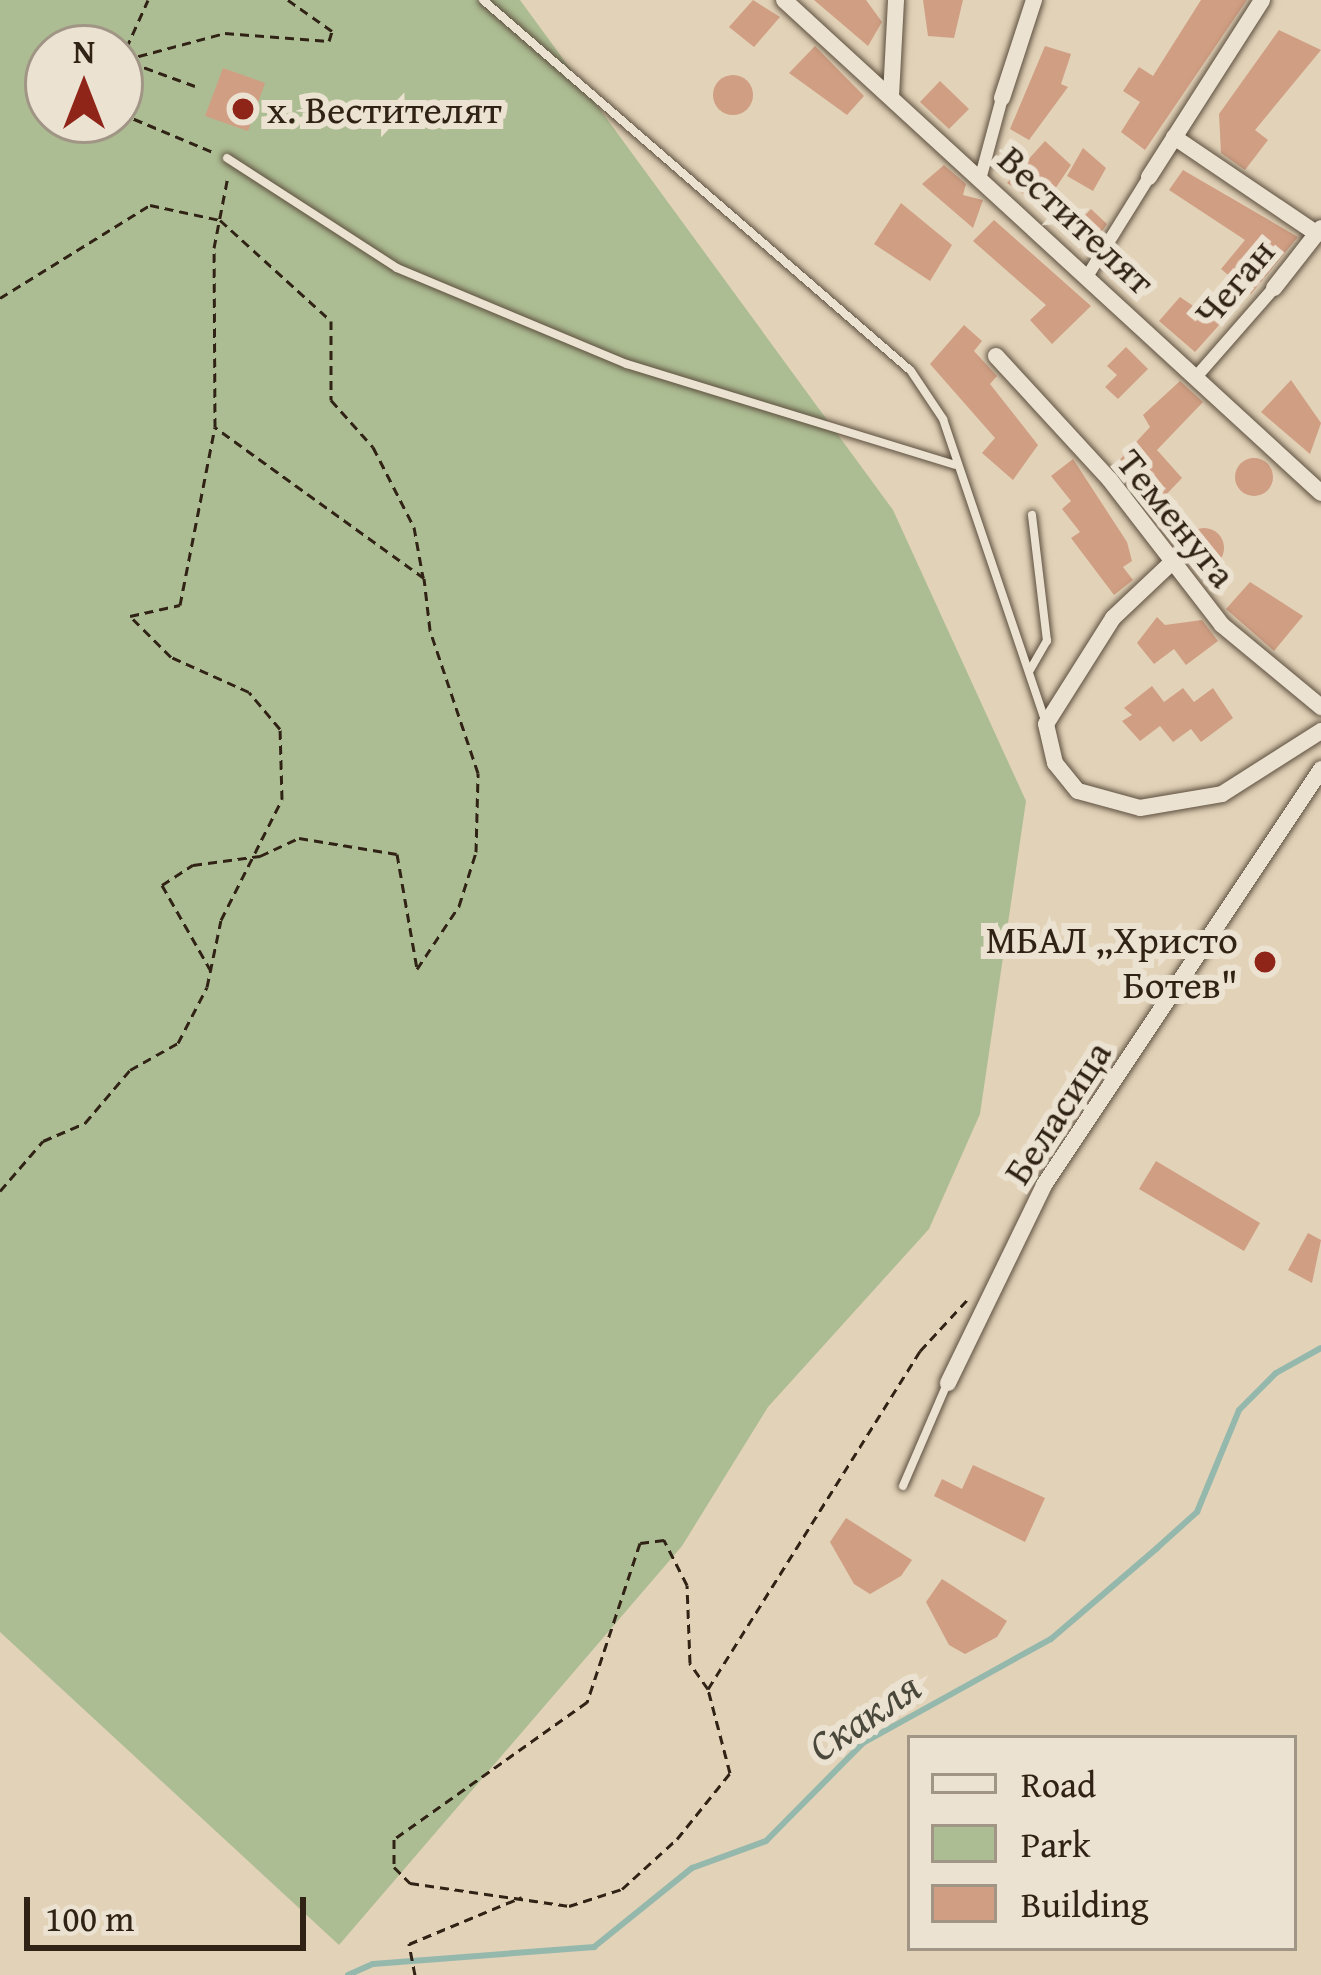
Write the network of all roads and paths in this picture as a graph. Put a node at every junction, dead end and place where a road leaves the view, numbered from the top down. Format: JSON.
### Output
{"nodes":[{"id":1,"x":288,"y":0,"type":"edge"},
{"id":2,"x":482,"y":0,"type":"edge"},
{"id":3,"x":784,"y":0,"type":"edge"},
{"id":4,"x":896,"y":0,"type":"edge"},
{"id":5,"x":1034,"y":0,"type":"edge"},
{"id":6,"x":1262,"y":0,"type":"edge"},
{"id":7,"x":144,"y":55,"type":"edge"},
{"id":8,"x":144,"y":69,"type":"edge"},
{"id":9,"x":195,"y":86,"type":"dead end"},
{"id":10,"x":891,"y":96,"type":"junction"},
{"id":11,"x":1002,"y":98,"type":"joint"},
{"id":12,"x":144,"y":123,"type":"edge"},
{"id":13,"x":1174,"y":137,"type":"junction"},
{"id":14,"x":227,"y":158,"type":"junction"},
{"id":15,"x":981,"y":176,"type":"junction"},
{"id":16,"x":1149,"y":177,"type":"joint"},
{"id":17,"x":220,"y":220,"type":"junction"},
{"id":18,"x":1319,"y":231,"type":"edge"},
{"id":19,"x":1088,"y":275,"type":"junction"},
{"id":20,"x":1274,"y":288,"type":"joint"},
{"id":21,"x":0,"y":298,"type":"edge"},
{"id":22,"x":996,"y":356,"type":"dead end"},
{"id":23,"x":1196,"y":377,"type":"junction"},
{"id":24,"x":215,"y":427,"type":"junction"},
{"id":25,"x":956,"y":465,"type":"junction"},
{"id":26,"x":1321,"y":493,"type":"edge"},
{"id":27,"x":1032,"y":515,"type":"dead end"},
{"id":28,"x":1169,"y":565,"type":"junction"},
{"id":29,"x":424,"y":578,"type":"junction"},
{"id":30,"x":1029,"y":671,"type":"junction"},
{"id":31,"x":1321,"y":707,"type":"edge"},
{"id":32,"x":1046,"y":724,"type":"junction"},
{"id":33,"x":1321,"y":731,"type":"edge"},
{"id":34,"x":1321,"y":769,"type":"edge"},
{"id":35,"x":260,"y":856,"type":"junction"},
{"id":36,"x":212,"y":973,"type":"junction"},
{"id":37,"x":0,"y":1191,"type":"edge"},
{"id":38,"x":969,"y":1299,"type":"dead end"},
{"id":39,"x":948,"y":1383,"type":"joint"},
{"id":40,"x":903,"y":1486,"type":"dead end"},
{"id":41,"x":708,"y":1689,"type":"junction"},
{"id":42,"x":524,"y":1897,"type":"junction"},
{"id":43,"x":415,"y":1975,"type":"edge"}],
"edges":[{"from":1,"to":7,"type":"path"},
{"from":2,"to":25,"type":"lane"},
{"from":3,"to":10,"type":"street","name":"Вестителят"},
{"from":4,"to":10,"type":"street"},
{"from":5,"to":11,"type":"street"},
{"from":6,"to":13,"type":"street"},
{"from":8,"to":9,"type":"path"},
{"from":10,"to":15,"type":"street","name":"Вестителят"},
{"from":11,"to":15,"type":"street"},
{"from":12,"to":14,"type":"path"},
{"from":13,"to":16,"type":"street"},
{"from":13,"to":18,"type":"street"},
{"from":14,"to":17,"type":"path"},
{"from":14,"to":25,"type":"lane"},
{"from":15,"to":19,"type":"street","name":"Вестителят"},
{"from":16,"to":19,"type":"street"},
{"from":17,"to":21,"type":"path"},
{"from":17,"to":24,"type":"path"},
{"from":17,"to":29,"type":"path"},
{"from":18,"to":20,"type":"street","name":"Чеган"},
{"from":19,"to":23,"type":"street","name":"Вестителят"},
{"from":20,"to":23,"type":"street","name":"Чеган"},
{"from":22,"to":28,"type":"street","name":"Теменуга"},
{"from":23,"to":26,"type":"street","name":"Вестителят"},
{"from":24,"to":29,"type":"path"},
{"from":24,"to":35,"type":"path"},
{"from":25,"to":30,"type":"lane"},
{"from":27,"to":30,"type":"lane"},
{"from":28,"to":31,"type":"street","name":"Теменуга"},
{"from":28,"to":32,"type":"street"},
{"from":29,"to":35,"type":"path"},
{"from":30,"to":32,"type":"lane"},
{"from":32,"to":33,"type":"street"},
{"from":34,"to":39,"type":"street","name":"Беласица"},
{"from":35,"to":36,"type":"path"},
{"from":35,"to":36,"type":"path"},
{"from":36,"to":37,"type":"path"},
{"from":38,"to":41,"type":"path"},
{"from":39,"to":40,"type":"lane"},
{"from":41,"to":42,"type":"path"},
{"from":41,"to":42,"type":"path"},
{"from":42,"to":43,"type":"path"}]}
